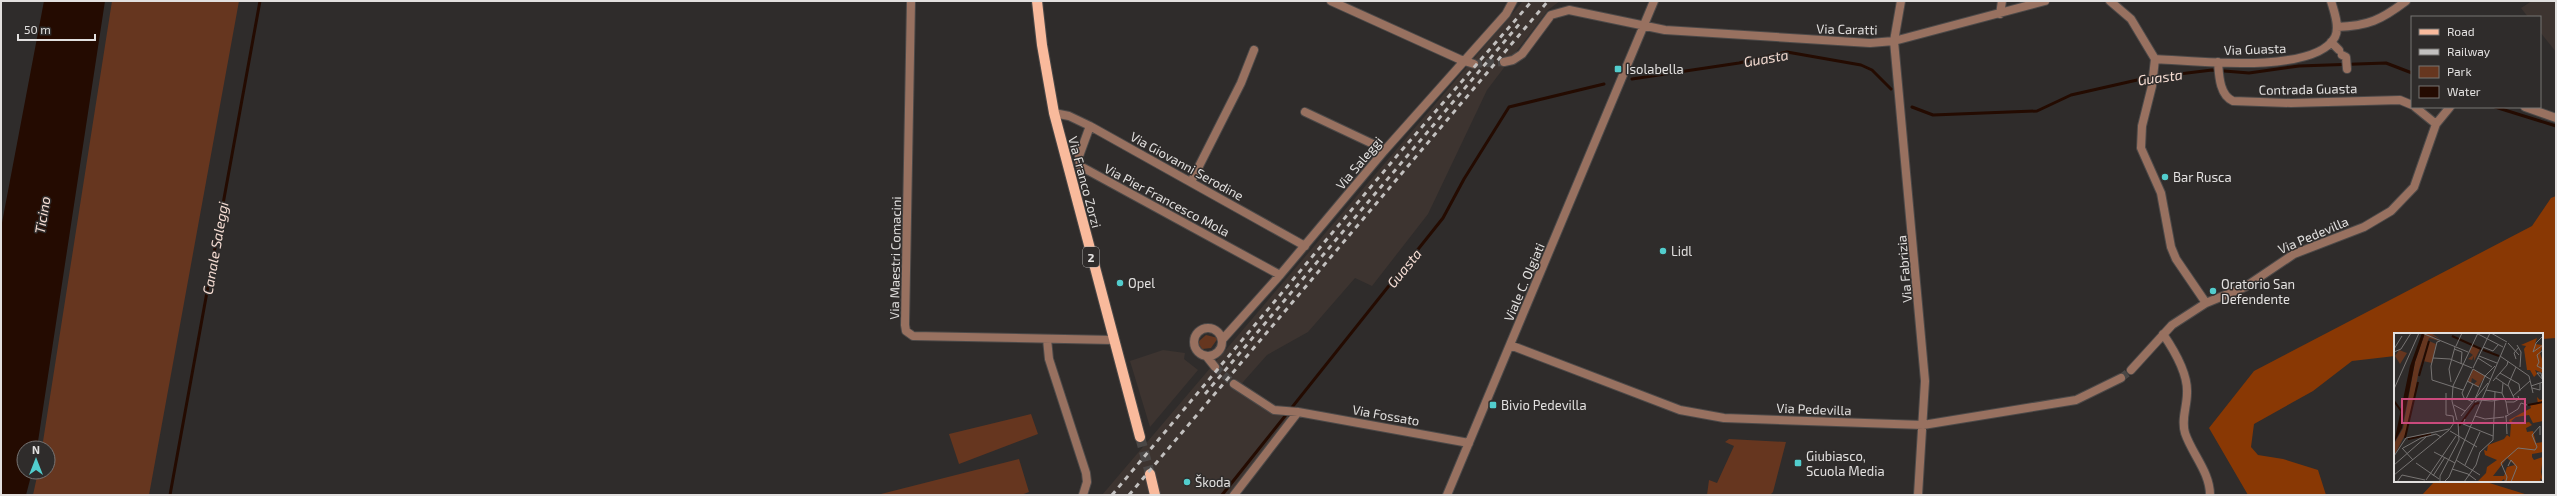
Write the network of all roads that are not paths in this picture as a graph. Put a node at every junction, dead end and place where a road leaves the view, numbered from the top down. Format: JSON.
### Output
{"nodes":[{"id":1,"x":911,"y":1,"type":"edge"},
{"id":2,"x":1037,"y":1,"type":"edge"},
{"id":3,"x":1331,"y":1,"type":"edge"},
{"id":4,"x":1513,"y":1,"type":"edge"},
{"id":5,"x":1654,"y":1,"type":"edge"},
{"id":6,"x":1901,"y":1,"type":"edge"},
{"id":7,"x":2002,"y":1,"type":"edge"},
{"id":8,"x":2045,"y":1,"type":"edge"},
{"id":9,"x":2110,"y":1,"type":"edge"},
{"id":10,"x":2331,"y":1,"type":"edge"},
{"id":11,"x":2406,"y":1,"type":"edge"},
{"id":12,"x":2000,"y":14,"type":"junction"},
{"id":13,"x":1643,"y":26,"type":"junction"},
{"id":14,"x":2337,"y":27,"type":"junction"},
{"id":15,"x":1894,"y":41,"type":"junction"},
{"id":16,"x":2331,"y":42,"type":"junction"},
{"id":17,"x":1254,"y":50,"type":"dead end"},
{"id":18,"x":2155,"y":59,"type":"junction"},
{"id":19,"x":1464,"y":61,"type":"junction"},
{"id":20,"x":1504,"y":62,"type":"tunnel mouth"},
{"id":21,"x":2218,"y":62,"type":"junction"},
{"id":22,"x":1474,"y":64,"type":"tunnel mouth"},
{"id":23,"x":2347,"y":69,"type":"dead end"},
{"id":24,"x":2411,"y":105,"type":"edge"},
{"id":25,"x":2416,"y":108,"type":"edge"},
{"id":26,"x":2449,"y":108,"type":"edge"},
{"id":27,"x":2528,"y":108,"type":"edge"},
{"id":28,"x":1305,"y":112,"type":"dead end"},
{"id":29,"x":1054,"y":113,"type":"junction"},
{"id":30,"x":2556,"y":118,"type":"edge"},
{"id":31,"x":2436,"y":124,"type":"junction"},
{"id":32,"x":1090,"y":126,"type":"junction"},
{"id":33,"x":1384,"y":151,"type":"junction"},
{"id":34,"x":1191,"y":182,"type":"junction"},
{"id":35,"x":1305,"y":246,"type":"junction"},
{"id":36,"x":1280,"y":275,"type":"junction"},
{"id":37,"x":2206,"y":302,"type":"junction"},
{"id":38,"x":2164,"y":334,"type":"junction"},
{"id":39,"x":1048,"y":339,"type":"junction"},
{"id":40,"x":1113,"y":340,"type":"junction"},
{"id":41,"x":1222,"y":340,"type":"junction"},
{"id":42,"x":1510,"y":345,"type":"junction"},
{"id":43,"x":1207,"y":357,"type":"junction"},
{"id":44,"x":1215,"y":366,"type":"tunnel mouth"},
{"id":45,"x":2131,"y":370,"type":"tunnel mouth"},
{"id":46,"x":2121,"y":378,"type":"tunnel mouth"},
{"id":47,"x":1234,"y":384,"type":"tunnel mouth"},
{"id":48,"x":1295,"y":412,"type":"junction"},
{"id":49,"x":1923,"y":425,"type":"junction"},
{"id":50,"x":1140,"y":436,"type":"tunnel mouth"},
{"id":51,"x":1469,"y":443,"type":"junction"},
{"id":52,"x":1150,"y":474,"type":"tunnel mouth"},
{"id":53,"x":1083,"y":495,"type":"edge"},
{"id":54,"x":1155,"y":495,"type":"edge"},
{"id":55,"x":1234,"y":495,"type":"edge"},
{"id":56,"x":1447,"y":495,"type":"edge"},
{"id":57,"x":1918,"y":495,"type":"edge"},
{"id":58,"x":2210,"y":495,"type":"edge"}],
"edges":[{"from":1,"to":39,"type":"street","name":"Via Maestri Comacini"},
{"from":2,"to":29,"type":"main road","name":"Via Franco Zorzi","number":"2"},
{"from":3,"to":19,"type":"street"},
{"from":4,"to":19,"type":"street","name":"Via Saleggi"},
{"from":5,"to":13,"type":"street","name":"Viale C. Olgiati"},
{"from":6,"to":15,"type":"street","name":"Via Fabrizia"},
{"from":7,"to":12,"type":"street"},
{"from":8,"to":12,"type":"street","name":"Via Caratti"},
{"from":9,"to":18,"type":"street"},
{"from":10,"to":14,"type":"street"},
{"from":11,"to":14,"type":"street"},
{"from":12,"to":15,"type":"street","name":"Via Caratti"},
{"from":13,"to":15,"type":"street","name":"Via Caratti"},
{"from":13,"to":20,"type":"street","name":"Via Caratti"},
{"from":13,"to":42,"type":"street","name":"Viale C. Olgiati"},
{"from":14,"to":16,"type":"street"},
{"from":15,"to":49,"type":"street","name":"Via Fabrizia"},
{"from":16,"to":21,"type":"street","name":"Via Guasta"},
{"from":16,"to":23,"type":"street"},
{"from":17,"to":34,"type":"street"},
{"from":18,"to":21,"type":"street","name":"Via Guasta"},
{"from":18,"to":37,"type":"street"},
{"from":19,"to":22,"type":"street"},
{"from":19,"to":33,"type":"street","name":"Via Saleggi"},
{"from":21,"to":24,"type":"street","name":"Contrada Guasta"},
{"from":25,"to":31,"type":"street"},
{"from":26,"to":31,"type":"street","name":"Via Pedevilla"},
{"from":27,"to":30,"type":"street"},
{"from":28,"to":33,"type":"street"},
{"from":29,"to":32,"type":"street","name":"Via Giovanni Serodine"},
{"from":29,"to":40,"type":"main road","name":"Via Franco Zorzi","number":"2"},
{"from":31,"to":37,"type":"street","name":"Via Pedevilla"},
{"from":32,"to":34,"type":"street","name":"Via Giovanni Serodine"},
{"from":32,"to":36,"type":"street","name":"Via Pier Francesco Mola"},
{"from":33,"to":35,"type":"street","name":"Via Saleggi"},
{"from":34,"to":35,"type":"street","name":"Via Giovanni Serodine"},
{"from":35,"to":36,"type":"street","name":"Via Saleggi"},
{"from":36,"to":41,"type":"street","name":"Via Saleggi"},
{"from":37,"to":38,"type":"street","name":"Via Pedevilla"},
{"from":38,"to":45,"type":"street","name":"Via Pedevilla"},
{"from":38,"to":58,"type":"street"},
{"from":39,"to":40,"type":"street","name":"Via Maestri Comacini"},
{"from":39,"to":53,"type":"street"},
{"from":40,"to":50,"type":"main road","name":"Via Franco Zorzi","number":"2"},
{"from":41,"to":43,"type":"street","name":"Via Saleggi"},
{"from":41,"to":43,"type":"street"},
{"from":42,"to":49,"type":"street","name":"Via Pedevilla"},
{"from":42,"to":51,"type":"street","name":"Viale C. Olgiati"},
{"from":43,"to":44,"type":"street"},
{"from":46,"to":49,"type":"street","name":"Via Pedevilla"},
{"from":47,"to":48,"type":"street","name":"Via Fossato"},
{"from":48,"to":51,"type":"street","name":"Via Fossato"},
{"from":48,"to":55,"type":"street"},
{"from":49,"to":57,"type":"street","name":"Via Fabrizia"},
{"from":51,"to":56,"type":"street","name":"Viale C. Olgiati"},
{"from":52,"to":54,"type":"main road"}]}
